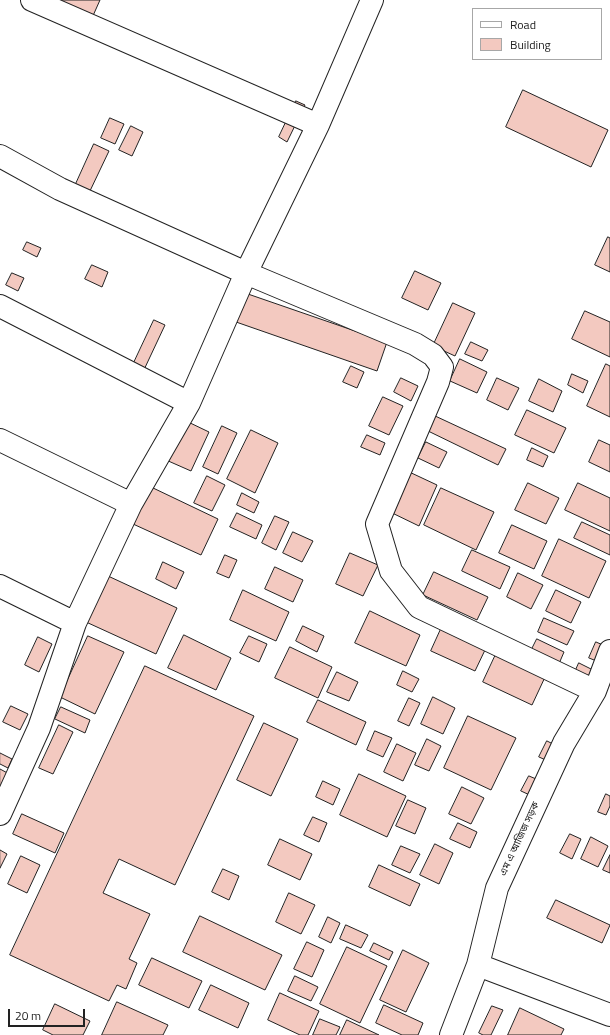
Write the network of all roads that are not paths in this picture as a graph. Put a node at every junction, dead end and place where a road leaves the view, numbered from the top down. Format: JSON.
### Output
{"nodes":[{"id":1,"x":32,"y":0,"type":"edge"},
{"id":2,"x":365,"y":2,"type":"edge"},
{"id":3,"x":318,"y":125,"type":"junction"},
{"id":4,"x":0,"y":156,"type":"edge"},
{"id":5,"x":246,"y":273,"type":"junction"},
{"id":6,"x":0,"y":306,"type":"edge"},
{"id":7,"x":189,"y":403,"type":"junction"},
{"id":8,"x":0,"y":440,"type":"edge"},
{"id":9,"x":131,"y":504,"type":"junction"},
{"id":10,"x":0,"y":586,"type":"edge"},
{"id":11,"x":75,"y":623,"type":"junction"},
{"id":12,"x":610,"y":651,"type":"edge"},
{"id":13,"x":595,"y":691,"type":"junction"},
{"id":14,"x":0,"y":814,"type":"edge"},
{"id":15,"x":478,"y":965,"type":"junction"},
{"id":16,"x":610,"y":1015,"type":"edge"},
{"id":17,"x":451,"y":1035,"type":"edge"}],
"edges":[{"from":1,"to":3,"type":"street"},
{"from":2,"to":3,"type":"street"},
{"from":3,"to":5,"type":"street"},
{"from":4,"to":5,"type":"street"},
{"from":5,"to":7,"type":"street"},
{"from":5,"to":13,"type":"street"},
{"from":6,"to":7,"type":"street"},
{"from":7,"to":9,"type":"street"},
{"from":8,"to":9,"type":"street"},
{"from":9,"to":11,"type":"street"},
{"from":10,"to":11,"type":"street"},
{"from":11,"to":14,"type":"street"},
{"from":12,"to":13,"type":"street","name":"এম এ আজিজ সড়ক"},
{"from":13,"to":15,"type":"street","name":"এম এ আজিজ সড়ক"},
{"from":15,"to":16,"type":"street"},
{"from":15,"to":17,"type":"street","name":"এম এ আজিজ সড়ক"}]}
